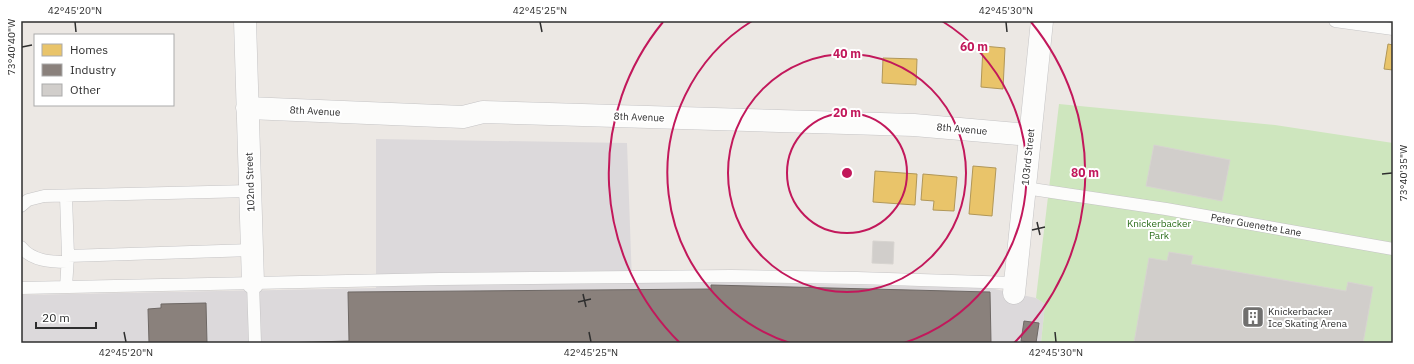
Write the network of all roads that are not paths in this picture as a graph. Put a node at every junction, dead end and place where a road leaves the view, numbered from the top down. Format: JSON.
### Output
{"nodes":[{"id":1,"x":245,"y":21,"type":"edge"},
{"id":2,"x":1042,"y":21,"type":"edge"},
{"id":3,"x":1335,"y":21,"type":"edge"},
{"id":4,"x":1393,"y":29,"type":"edge"},
{"id":5,"x":247,"y":108,"type":"junction"},
{"id":6,"x":1030,"y":135,"type":"junction"},
{"id":7,"x":1025,"y":188,"type":"junction"},
{"id":8,"x":250,"y":191,"type":"junction"},
{"id":9,"x":66,"y":196,"type":"junction"},
{"id":10,"x":21,"y":206,"type":"edge"},
{"id":11,"x":21,"y":247,"type":"edge"},
{"id":12,"x":1393,"y":249,"type":"edge"},
{"id":13,"x":252,"y":250,"type":"junction"},
{"id":14,"x":68,"y":259,"type":"junction"},
{"id":15,"x":253,"y":283,"type":"junction"},
{"id":16,"x":66,"y":287,"type":"junction"},
{"id":17,"x":21,"y":288,"type":"edge"},
{"id":18,"x":1015,"y":288,"type":"joint"},
{"id":19,"x":255,"y":343,"type":"edge"}],
"edges":[{"from":1,"to":5,"type":"street","name":"102nd Street"},
{"from":2,"to":6,"type":"street","name":"103rd Street"},
{"from":3,"to":4,"type":"lane"},
{"from":5,"to":6,"type":"street","name":"8th Avenue"},
{"from":5,"to":8,"type":"street","name":"102nd Street"},
{"from":6,"to":7,"type":"street","name":"103rd Street"},
{"from":7,"to":12,"type":"lane","name":"Peter Guenette Lane"},
{"from":7,"to":18,"type":"street","name":"103rd Street"},
{"from":8,"to":9,"type":"lane"},
{"from":8,"to":13,"type":"street","name":"102nd Street"},
{"from":9,"to":10,"type":"lane"},
{"from":9,"to":14,"type":"lane"},
{"from":11,"to":14,"type":"lane"},
{"from":13,"to":14,"type":"lane"},
{"from":13,"to":15,"type":"street","name":"102nd Street"},
{"from":14,"to":16,"type":"lane"},
{"from":15,"to":16,"type":"lane"},
{"from":15,"to":18,"type":"lane"},
{"from":15,"to":19,"type":"lane","name":"102nd Street"},
{"from":16,"to":17,"type":"lane"}]}
